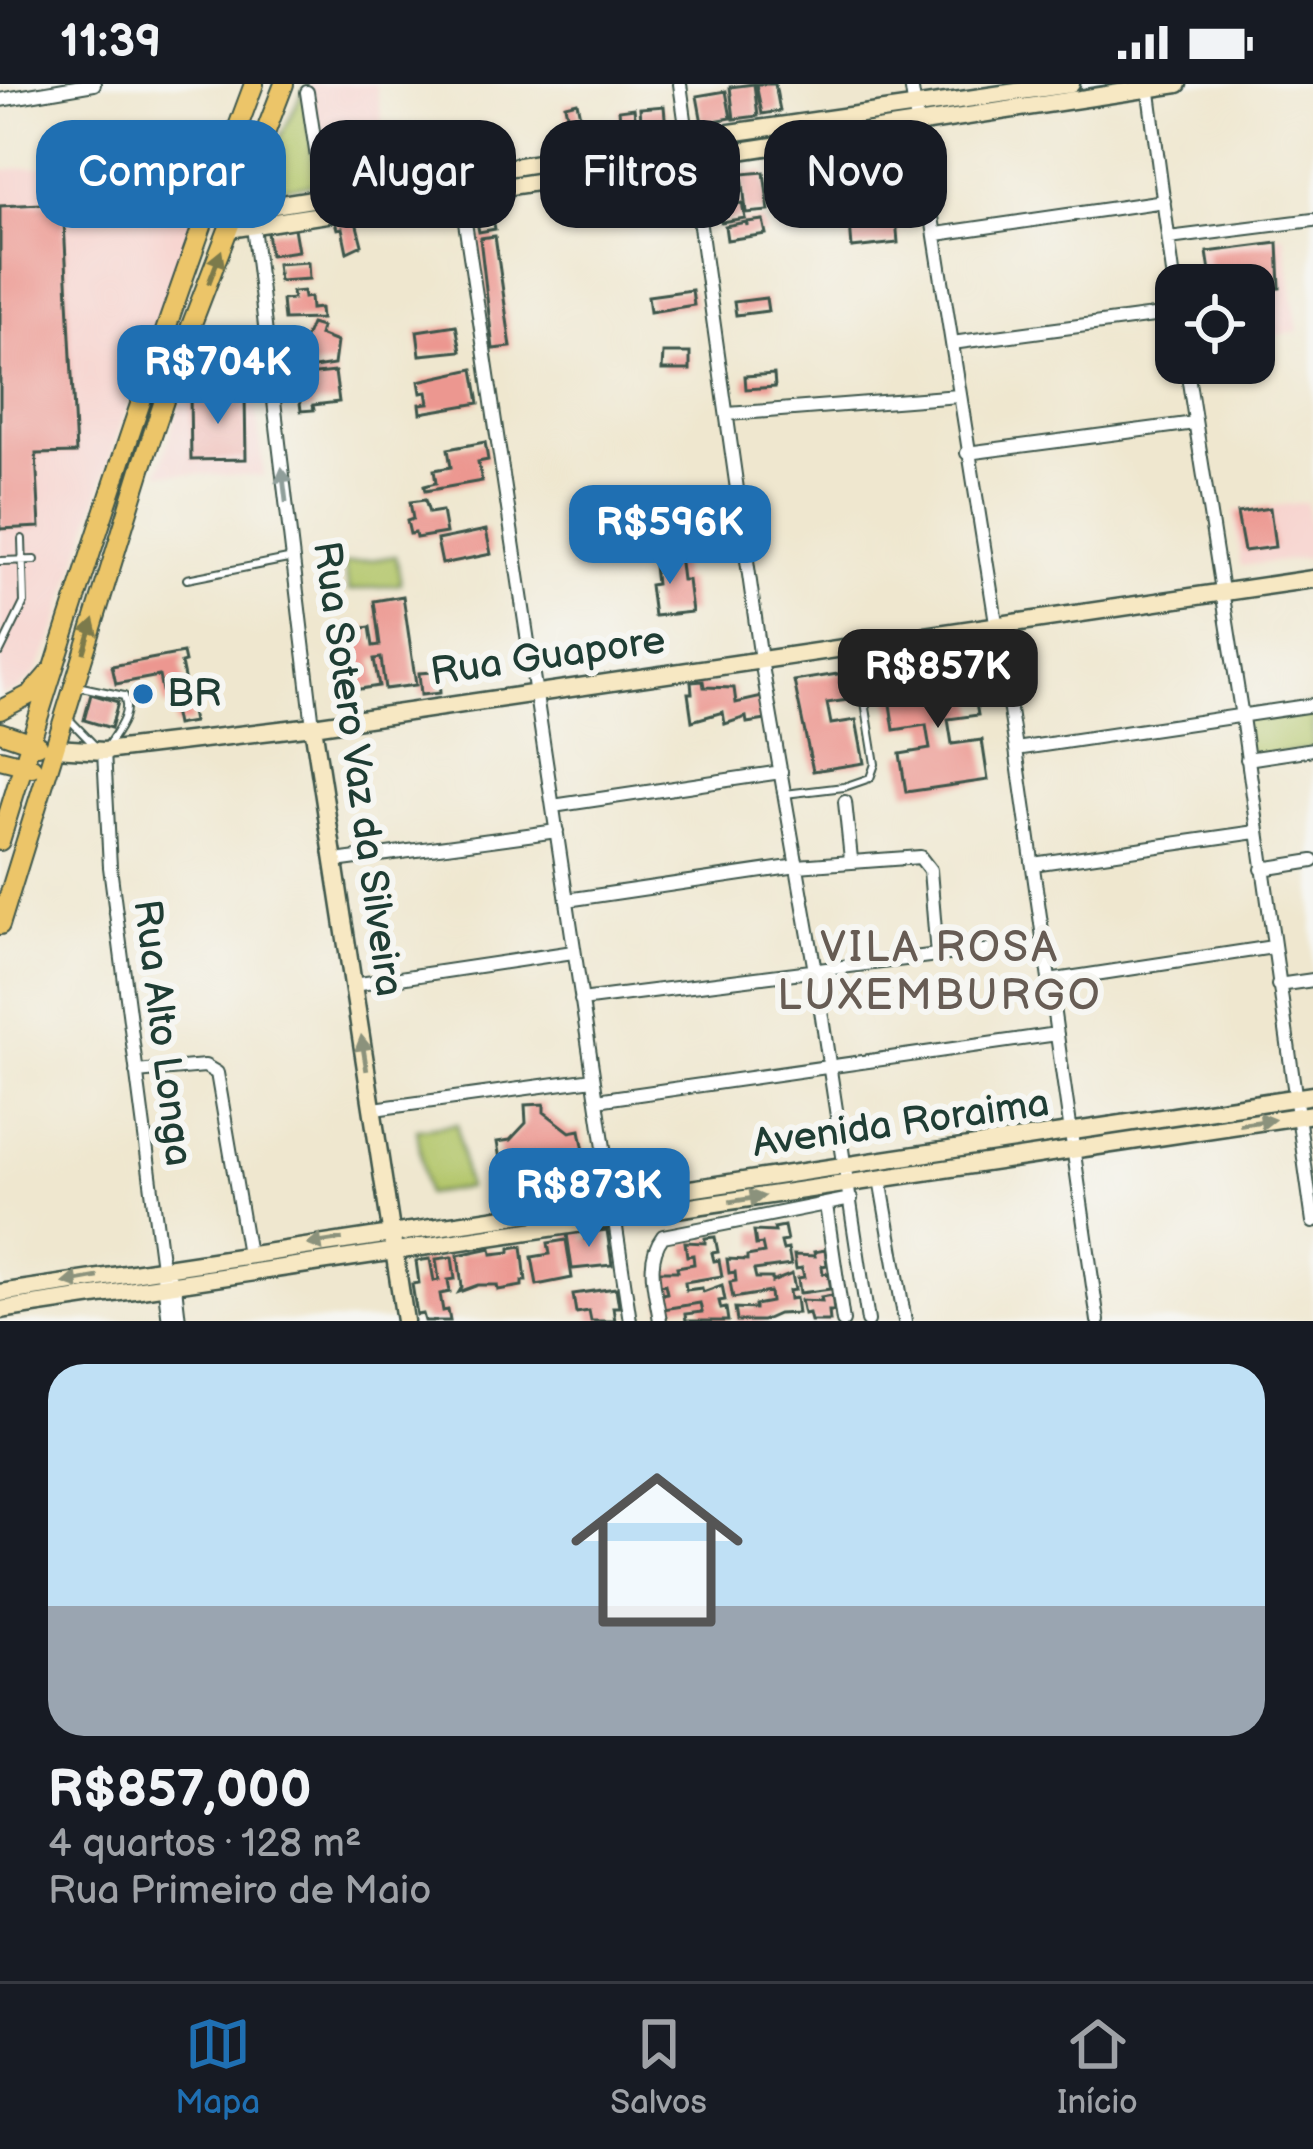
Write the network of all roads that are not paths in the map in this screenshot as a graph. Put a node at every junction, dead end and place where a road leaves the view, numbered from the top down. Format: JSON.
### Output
{"nodes":[{"id":1,"x":94,"y":84,"type":"edge"},
{"id":2,"x":254,"y":84,"type":"edge"},
{"id":3,"x":284,"y":84,"type":"edge"},
{"id":4,"x":680,"y":84,"type":"edge"},
{"id":5,"x":910,"y":84,"type":"edge"},
{"id":6,"x":1071,"y":84,"type":"edge"},
{"id":7,"x":1178,"y":84,"type":"edge"},
{"id":8,"x":1038,"y":86,"type":"edge"},
{"id":9,"x":1148,"y":86,"type":"edge"},
{"id":10,"x":48,"y":88,"type":"edge"},
{"id":11,"x":307,"y":92,"type":"dead end"},
{"id":12,"x":0,"y":100,"type":"edge"},
{"id":13,"x":916,"y":118,"type":"junction"},
{"id":14,"x":270,"y":120,"type":"edge"},
{"id":15,"x":311,"y":120,"type":"edge"},
{"id":16,"x":685,"y":120,"type":"edge"},
{"id":17,"x":740,"y":134,"type":"edge"},
{"id":18,"x":740,"y":150,"type":"edge"},
{"id":19,"x":1164,"y":201,"type":"junction"},
{"id":20,"x":1313,"y":220,"type":"edge"},
{"id":21,"x":230,"y":228,"type":"edge"},
{"id":22,"x":254,"y":228,"type":"edge"},
{"id":23,"x":467,"y":228,"type":"edge"},
{"id":24,"x":700,"y":228,"type":"edge"},
{"id":25,"x":937,"y":234,"type":"junction"},
{"id":26,"x":1169,"y":238,"type":"junction"},
{"id":27,"x":1172,"y":264,"type":"edge"},
{"id":28,"x":1155,"y":316,"type":"edge"},
{"id":29,"x":952,"y":344,"type":"junction"},
{"id":30,"x":1189,"y":384,"type":"edge"},
{"id":31,"x":958,"y":396,"type":"junction"},
{"id":32,"x":728,"y":414,"type":"junction"},
{"id":33,"x":1195,"y":423,"type":"junction"},
{"id":34,"x":967,"y":453,"type":"junction"},
{"id":35,"x":22,"y":539,"type":"dead end"},
{"id":36,"x":293,"y":558,"type":"junction"},
{"id":37,"x":23,"y":560,"type":"junction"},
{"id":38,"x":35,"y":560,"type":"dead end"},
{"id":39,"x":0,"y":561,"type":"edge"},
{"id":40,"x":187,"y":579,"type":"dead end"},
{"id":41,"x":1313,"y":579,"type":"edge"},
{"id":42,"x":1222,"y":592,"type":"junction"},
{"id":43,"x":996,"y":625,"type":"junction"},
{"id":44,"x":0,"y":652,"type":"edge"},
{"id":45,"x":761,"y":660,"type":"junction"},
{"id":46,"x":54,"y":669,"type":"junction"},
{"id":47,"x":862,"y":683,"type":"dead end"},
{"id":48,"x":74,"y":685,"type":"junction"},
{"id":49,"x":534,"y":691,"type":"junction"},
{"id":50,"x":1313,"y":705,"type":"edge"},
{"id":51,"x":0,"y":710,"type":"edge"},
{"id":52,"x":65,"y":716,"type":"junction"},
{"id":53,"x":1242,"y":717,"type":"junction"},
{"id":54,"x":313,"y":726,"type":"junction"},
{"id":55,"x":0,"y":732,"type":"edge"},
{"id":56,"x":30,"y":744,"type":"junction"},
{"id":57,"x":1016,"y":749,"type":"junction"},
{"id":58,"x":1313,"y":749,"type":"edge"},
{"id":59,"x":102,"y":751,"type":"junction"},
{"id":60,"x":52,"y":758,"type":"junction"},
{"id":61,"x":0,"y":759,"type":"edge"},
{"id":62,"x":1247,"y":759,"type":"junction"},
{"id":63,"x":23,"y":766,"type":"junction"},
{"id":64,"x":781,"y":772,"type":"junction"},
{"id":65,"x":785,"y":794,"type":"junction"},
{"id":66,"x":845,"y":802,"type":"dead end"},
{"id":67,"x":553,"y":806,"type":"junction"},
{"id":68,"x":557,"y":831,"type":"junction"},
{"id":69,"x":1256,"y":832,"type":"junction"},
{"id":70,"x":0,"y":841,"type":"edge"},
{"id":71,"x":850,"y":859,"type":"junction"},
{"id":72,"x":335,"y":861,"type":"junction"},
{"id":73,"x":1313,"y":861,"type":"edge"},
{"id":74,"x":1033,"y":864,"type":"junction"},
{"id":75,"x":797,"y":866,"type":"junction"},
{"id":76,"x":1262,"y":869,"type":"junction"},
{"id":77,"x":567,"y":900,"type":"junction"},
{"id":78,"x":0,"y":925,"type":"edge"},
{"id":79,"x":1044,"y":946,"type":"junction"},
{"id":80,"x":1273,"y":946,"type":"junction"},
{"id":81,"x":573,"y":952,"type":"junction"},
{"id":82,"x":938,"y":955,"type":"junction"},
{"id":83,"x":815,"y":971,"type":"junction"},
{"id":84,"x":1313,"y":980,"type":"edge"},
{"id":85,"x":1049,"y":981,"type":"junction"},
{"id":86,"x":353,"y":985,"type":"junction"},
{"id":87,"x":1278,"y":985,"type":"junction"},
{"id":88,"x":581,"y":1000,"type":"junction"},
{"id":89,"x":1057,"y":1034,"type":"junction"},
{"id":90,"x":829,"y":1067,"type":"junction"},
{"id":91,"x":136,"y":1072,"type":"junction"},
{"id":92,"x":593,"y":1079,"type":"junction"},
{"id":93,"x":597,"y":1100,"type":"junction"},
{"id":94,"x":1305,"y":1106,"type":"edge"},
{"id":95,"x":374,"y":1109,"type":"junction"},
{"id":96,"x":1072,"y":1141,"type":"junction"},
{"id":97,"x":1000,"y":1153,"type":"junction"},
{"id":98,"x":880,"y":1179,"type":"junction"},
{"id":99,"x":848,"y":1183,"type":"junction"},
{"id":100,"x":611,"y":1199,"type":"junction"},
{"id":101,"x":826,"y":1204,"type":"junction"},
{"id":102,"x":614,"y":1220,"type":"junction"},
{"id":103,"x":1313,"y":1222,"type":"edge"},
{"id":104,"x":392,"y":1232,"type":"junction"},
{"id":105,"x":395,"y":1252,"type":"junction"},
{"id":106,"x":248,"y":1254,"type":"junction"},
{"id":107,"x":162,"y":1266,"type":"junction"},
{"id":108,"x":170,"y":1287,"type":"junction"},
{"id":109,"x":0,"y":1293,"type":"edge"},
{"id":110,"x":0,"y":1310,"type":"edge"},
{"id":111,"x":169,"y":1321,"type":"edge"},
{"id":112,"x":179,"y":1321,"type":"edge"},
{"id":113,"x":405,"y":1321,"type":"edge"},
{"id":114,"x":630,"y":1321,"type":"edge"},
{"id":115,"x":660,"y":1321,"type":"edge"},
{"id":116,"x":843,"y":1321,"type":"edge"},
{"id":117,"x":868,"y":1321,"type":"edge"},
{"id":118,"x":905,"y":1321,"type":"edge"},
{"id":119,"x":1098,"y":1321,"type":"edge"}],
"edges":[{"from":1,"to":10,"type":"street"},
{"from":2,"to":46,"type":"main road"},
{"from":3,"to":14,"type":"main road"},
{"from":4,"to":16,"type":"street"},
{"from":5,"to":13,"type":"street"},
{"from":6,"to":8,"type":"street"},
{"from":7,"to":9,"type":"street"},
{"from":8,"to":13,"type":"street"},
{"from":9,"to":13,"type":"street"},
{"from":9,"to":19,"type":"street"},
{"from":10,"to":12,"type":"street"},
{"from":11,"to":15,"type":"street"},
{"from":13,"to":17,"type":"street"},
{"from":13,"to":18,"type":"street"},
{"from":13,"to":25,"type":"street"},
{"from":19,"to":25,"type":"street"},
{"from":19,"to":26,"type":"street"},
{"from":20,"to":26,"type":"street"},
{"from":48,"to":21,"type":"main road","one_way":true},
{"from":36,"to":22,"type":"street","name":"Rua Sotero Vaz da Silveira","one_way":true},
{"from":23,"to":49,"type":"street"},
{"from":24,"to":32,"type":"street"},
{"from":25,"to":29,"type":"street"},
{"from":26,"to":27,"type":"street"},
{"from":28,"to":29,"type":"street"},
{"from":29,"to":31,"type":"street"},
{"from":30,"to":33,"type":"street"},
{"from":31,"to":32,"type":"street"},
{"from":31,"to":34,"type":"street"},
{"from":32,"to":45,"type":"street"},
{"from":33,"to":34,"type":"street"},
{"from":33,"to":42,"type":"street"},
{"from":34,"to":43,"type":"street"},
{"from":35,"to":37,"type":"lane"},
{"from":36,"to":40,"type":"lane"},
{"from":36,"to":54,"type":"street","name":"Rua Sotero Vaz da Silveira"},
{"from":37,"to":38,"type":"lane"},
{"from":37,"to":39,"type":"lane"},
{"from":37,"to":44,"type":"lane"},
{"from":41,"to":42,"type":"street","name":"Rua Guapore"},
{"from":42,"to":43,"type":"street","name":"Rua Guapore"},
{"from":42,"to":53,"type":"street"},
{"from":43,"to":45,"type":"street","name":"Rua Guapore"},
{"from":43,"to":57,"type":"street"},
{"from":45,"to":49,"type":"street","name":"Rua Guapore"},
{"from":45,"to":64,"type":"street"},
{"from":46,"to":51,"type":"main road"},
{"from":46,"to":56,"type":"main road"},
{"from":47,"to":65,"type":"lane"},
{"from":48,"to":52,"type":"main road"},
{"from":48,"to":59,"type":"lane"},
{"from":49,"to":54,"type":"street","name":"Rua Guapore"},
{"from":49,"to":67,"type":"street"},
{"from":50,"to":53,"type":"street"},
{"from":52,"to":59,"type":"lane"},
{"from":52,"to":60,"type":"main road"},
{"from":53,"to":57,"type":"street"},
{"from":53,"to":62,"type":"street"},
{"from":54,"to":59,"type":"street","name":"Rua Guapore"},
{"from":54,"to":72,"type":"street","name":"Rua Sotero Vaz da Silveira"},
{"from":55,"to":56,"type":"main road"},
{"from":56,"to":60,"type":"main road"},
{"from":56,"to":63,"type":"main road"},
{"from":57,"to":74,"type":"street"},
{"from":58,"to":62,"type":"street"},
{"from":59,"to":60,"type":"street","name":"Rua Guapore"},
{"from":59,"to":91,"type":"street","name":"Rua Alto Longa"},
{"from":60,"to":63,"type":"main road"},
{"from":60,"to":78,"type":"main road"},
{"from":61,"to":63,"type":"main road"},
{"from":62,"to":69,"type":"street"},
{"from":63,"to":70,"type":"main road"},
{"from":64,"to":65,"type":"street"},
{"from":64,"to":67,"type":"street"},
{"from":65,"to":75,"type":"street"},
{"from":66,"to":71,"type":"street"},
{"from":67,"to":68,"type":"street"},
{"from":68,"to":72,"type":"street"},
{"from":68,"to":77,"type":"street"},
{"from":69,"to":74,"type":"street"},
{"from":69,"to":76,"type":"street"},
{"from":71,"to":75,"type":"street"},
{"from":71,"to":82,"type":"street"},
{"from":72,"to":86,"type":"street","name":"Rua Sotero Vaz da Silveira"},
{"from":73,"to":76,"type":"street"},
{"from":74,"to":79,"type":"street"},
{"from":75,"to":77,"type":"street"},
{"from":75,"to":83,"type":"street"},
{"from":76,"to":80,"type":"street"},
{"from":77,"to":81,"type":"street"},
{"from":79,"to":82,"type":"street"},
{"from":79,"to":85,"type":"street"},
{"from":80,"to":85,"type":"street"},
{"from":80,"to":87,"type":"street"},
{"from":81,"to":86,"type":"street"},
{"from":81,"to":88,"type":"street"},
{"from":82,"to":83,"type":"street"},
{"from":83,"to":88,"type":"street"},
{"from":83,"to":90,"type":"street"},
{"from":84,"to":87,"type":"street"},
{"from":85,"to":89,"type":"street"},
{"from":95,"to":86,"type":"street","name":"Rua Sotero Vaz da Silveira","one_way":true},
{"from":87,"to":94,"type":"street"},
{"from":88,"to":92,"type":"street"},
{"from":89,"to":90,"type":"street"},
{"from":89,"to":96,"type":"street"},
{"from":90,"to":93,"type":"street"},
{"from":90,"to":99,"type":"street"},
{"from":91,"to":106,"type":"street"},
{"from":91,"to":107,"type":"street","name":"Rua Alto Longa"},
{"from":92,"to":93,"type":"street"},
{"from":92,"to":95,"type":"street"},
{"from":93,"to":100,"type":"street"},
{"from":94,"to":96,"type":"street","name":"Avenida Roraima"},
{"from":94,"to":103,"type":"street"},
{"from":95,"to":104,"type":"street","name":"Rua Sotero Vaz da Silveira"},
{"from":96,"to":97,"type":"street","name":"Avenida Roraima"},
{"from":96,"to":119,"type":"street"},
{"from":97,"to":98,"type":"street","name":"Avenida Roraima"},
{"from":97,"to":99,"type":"street","name":"Avenida Roraima"},
{"from":98,"to":99,"type":"street","name":"Avenida Roraima"},
{"from":98,"to":118,"type":"street"},
{"from":99,"to":100,"type":"street","name":"Avenida Roraima"},
{"from":99,"to":101,"type":"street"},
{"from":102,"to":99,"type":"street","name":"Avenida Roraima","one_way":true},
{"from":99,"to":117,"type":"street"},
{"from":100,"to":102,"type":"street"},
{"from":100,"to":104,"type":"street","name":"Avenida Roraima"},
{"from":101,"to":115,"type":"street"},
{"from":101,"to":116,"type":"street"},
{"from":102,"to":105,"type":"street","name":"Avenida Roraima"},
{"from":102,"to":114,"type":"street"},
{"from":104,"to":105,"type":"street","name":"Rua Sotero Vaz da Silveira"},
{"from":104,"to":106,"type":"street","name":"Avenida Roraima","one_way":true},
{"from":105,"to":108,"type":"street","name":"Avenida Roraima"},
{"from":105,"to":113,"type":"street","name":"Rua Sotero Vaz da Silveira"},
{"from":106,"to":107,"type":"street","name":"Avenida Roraima"},
{"from":107,"to":108,"type":"street"},
{"from":107,"to":109,"type":"street","name":"Avenida Roraima","one_way":true},
{"from":108,"to":110,"type":"street","name":"Avenida Roraima"},
{"from":108,"to":111,"type":"street"},
{"from":108,"to":112,"type":"street"}]}
